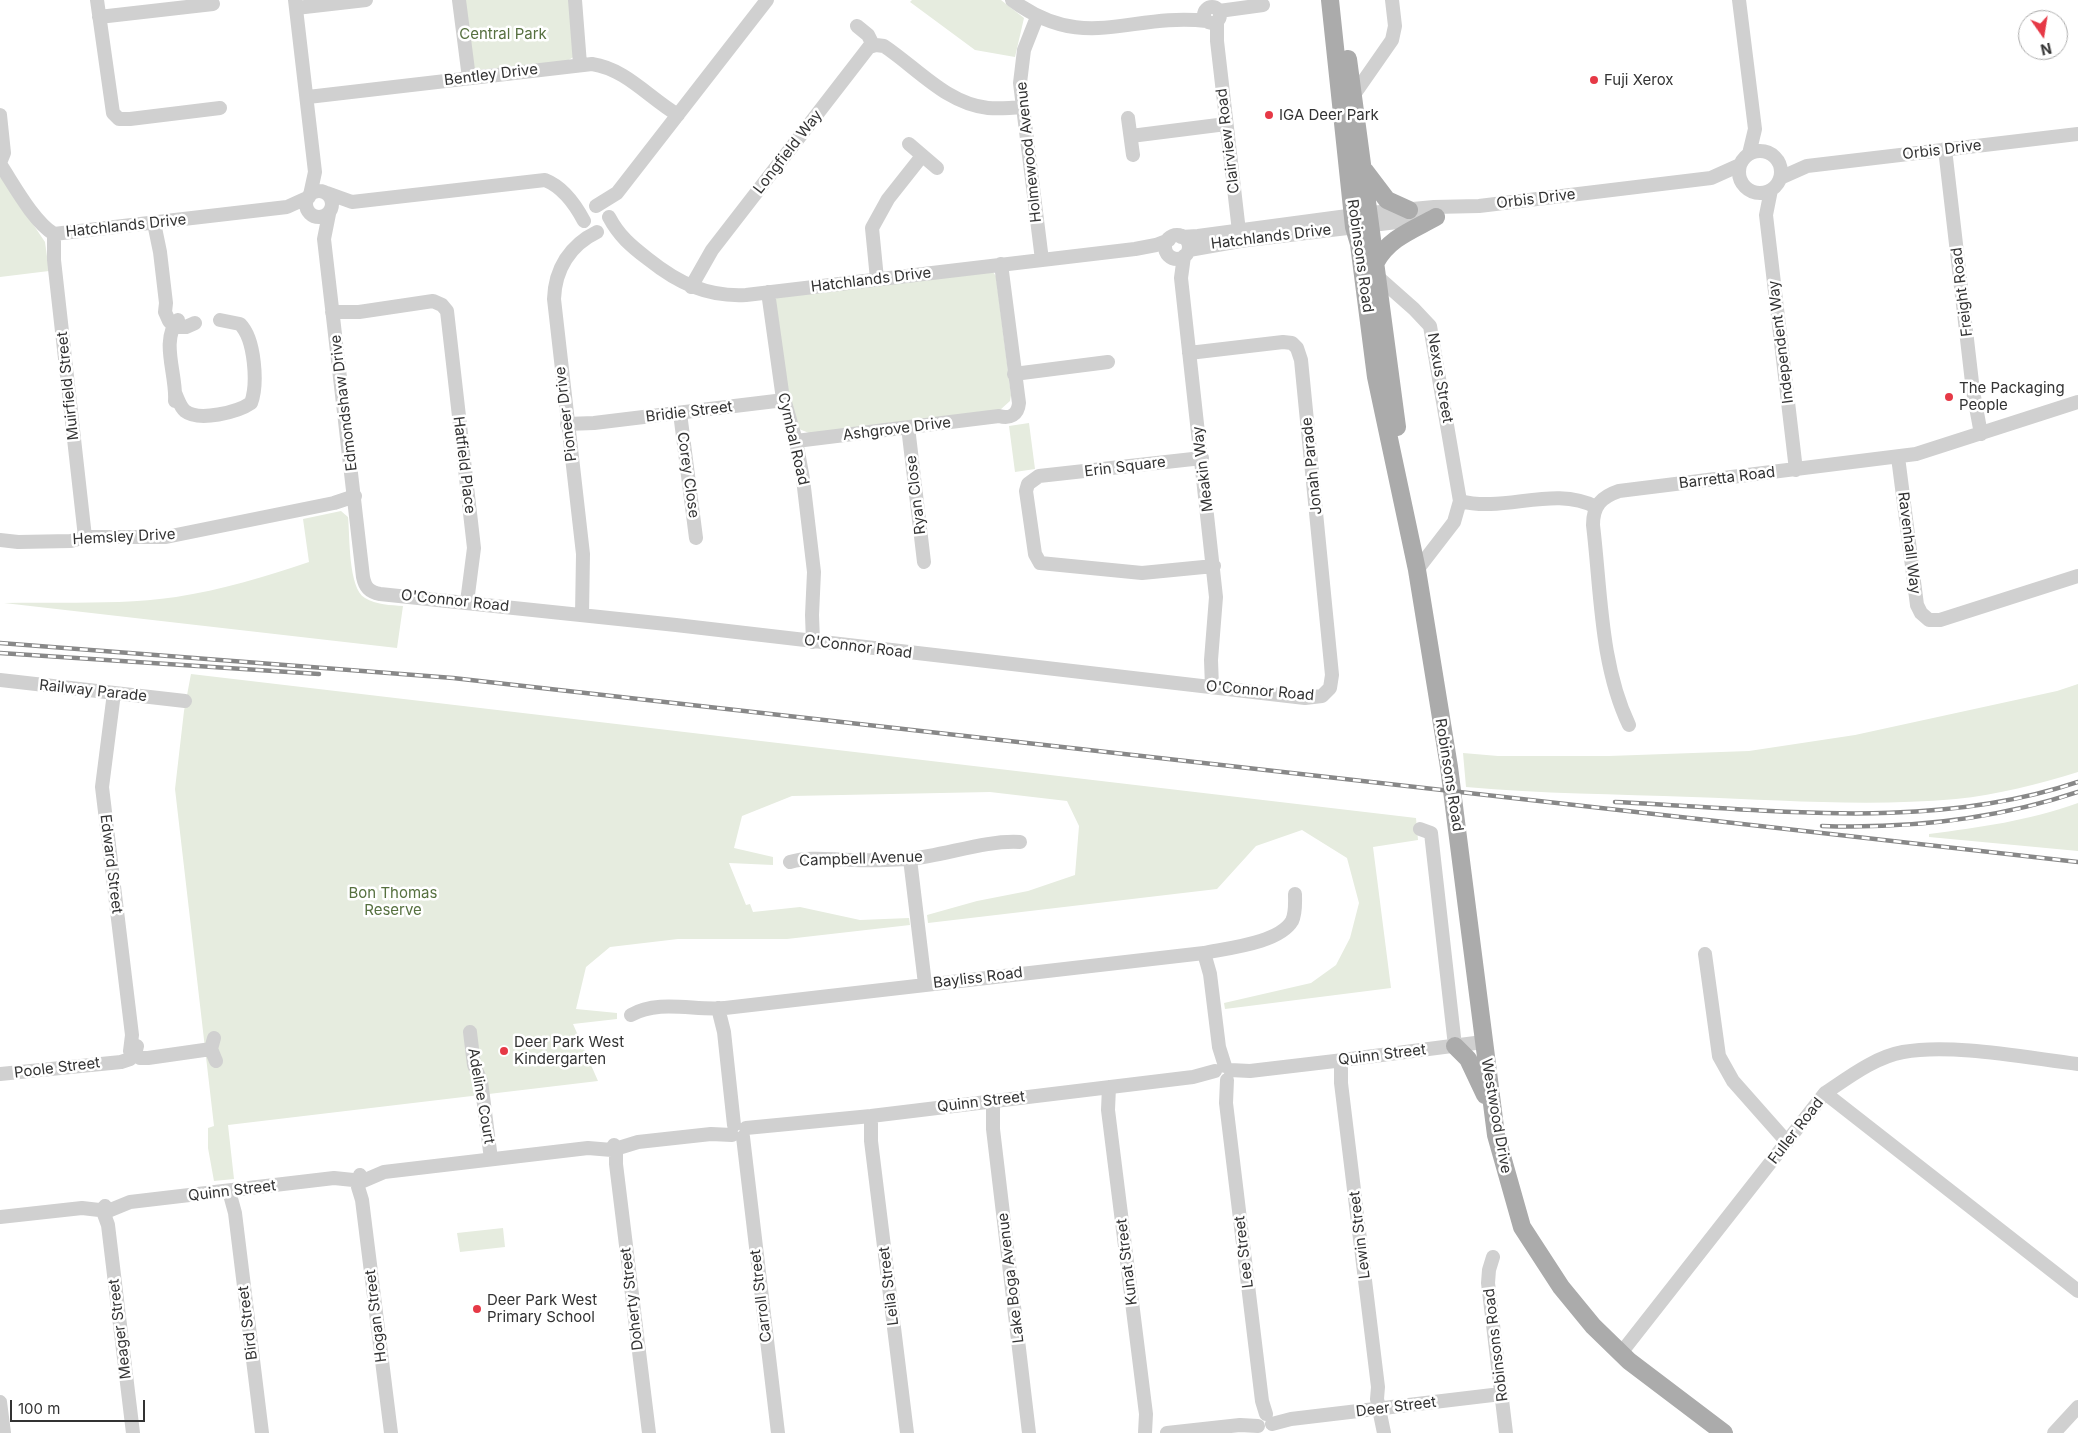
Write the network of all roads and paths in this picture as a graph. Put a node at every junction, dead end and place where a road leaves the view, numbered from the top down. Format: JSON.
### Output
{"nodes":[{"id":1,"x":97,"y":0,"type":"edge"},
{"id":2,"x":366,"y":0,"type":"edge"},
{"id":3,"x":459,"y":0,"type":"edge"},
{"id":4,"x":575,"y":0,"type":"edge"},
{"id":5,"x":767,"y":0,"type":"edge"},
{"id":6,"x":1012,"y":0,"type":"edge"},
{"id":7,"x":1330,"y":0,"type":"edge"},
{"id":8,"x":1340,"y":0,"type":"edge"},
{"id":9,"x":1392,"y":0,"type":"edge"},
{"id":10,"x":1739,"y":0,"type":"edge"},
{"id":11,"x":213,"y":4,"type":"dead end"},
{"id":12,"x":295,"y":4,"type":"edge"},
{"id":13,"x":1263,"y":5,"type":"dead end"},
{"id":14,"x":1212,"y":12,"type":"edge"},
{"id":15,"x":99,"y":17,"type":"junction"},
{"id":16,"x":1037,"y":17,"type":"junction"},
{"id":17,"x":857,"y":26,"type":"dead end"},
{"id":18,"x":873,"y":45,"type":"junction"},
{"id":19,"x":583,"y":64,"type":"junction"},
{"id":20,"x":469,"y":78,"type":"junction"},
{"id":21,"x":1353,"y":96,"type":"junction"},
{"id":22,"x":308,"y":97,"type":"junction"},
{"id":23,"x":1023,"y":107,"type":"junction"},
{"id":24,"x":220,"y":108,"type":"dead end"},
{"id":25,"x":0,"y":115,"type":"edge"},
{"id":26,"x":676,"y":117,"type":"junction"},
{"id":27,"x":1128,"y":118,"type":"dead end"},
{"id":28,"x":1226,"y":124,"type":"junction"},
{"id":29,"x":1755,"y":129,"type":"junction"},
{"id":30,"x":2078,"y":134,"type":"edge"},
{"id":31,"x":1131,"y":136,"type":"junction"},
{"id":32,"x":909,"y":144,"type":"dead end"},
{"id":33,"x":1945,"y":149,"type":"junction"},
{"id":34,"x":1133,"y":155,"type":"dead end"},
{"id":35,"x":922,"y":156,"type":"junction"},
{"id":36,"x":1773,"y":156,"type":"junction"},
{"id":37,"x":1745,"y":160,"type":"junction"},
{"id":38,"x":0,"y":164,"type":"edge"},
{"id":39,"x":1807,"y":166,"type":"junction"},
{"id":40,"x":937,"y":168,"type":"dead end"},
{"id":41,"x":1364,"y":170,"type":"junction"},
{"id":42,"x":315,"y":172,"type":"junction"},
{"id":43,"x":1711,"y":178,"type":"junction"},
{"id":44,"x":1780,"y":178,"type":"junction"},
{"id":45,"x":1747,"y":187,"type":"junction"},
{"id":46,"x":1771,"y":190,"type":"junction"},
{"id":47,"x":326,"y":193,"type":"junction"},
{"id":48,"x":617,"y":193,"type":"junction"},
{"id":49,"x":309,"y":196,"type":"junction"},
{"id":50,"x":568,"y":197,"type":"junction"},
{"id":51,"x":352,"y":202,"type":"junction"},
{"id":52,"x":1480,"y":206,"type":"junction"},
{"id":53,"x":287,"y":207,"type":"junction"},
{"id":54,"x":595,"y":207,"type":"junction"},
{"id":55,"x":1409,"y":210,"type":"junction"},
{"id":56,"x":329,"y":213,"type":"junction"},
{"id":57,"x":1766,"y":215,"type":"junction"},
{"id":58,"x":313,"y":216,"type":"junction"},
{"id":59,"x":609,"y":216,"type":"junction"},
{"id":60,"x":1436,"y":218,"type":"junction"},
{"id":61,"x":1362,"y":220,"type":"junction"},
{"id":62,"x":584,"y":222,"type":"junction"},
{"id":63,"x":157,"y":223,"type":"junction"},
{"id":64,"x":598,"y":231,"type":"junction"},
{"id":65,"x":54,"y":234,"type":"junction"},
{"id":66,"x":1239,"y":235,"type":"junction"},
{"id":67,"x":324,"y":239,"type":"junction"},
{"id":68,"x":623,"y":240,"type":"junction"},
{"id":69,"x":577,"y":243,"type":"junction"},
{"id":70,"x":1177,"y":249,"type":"junction"},
{"id":71,"x":1042,"y":260,"type":"junction"},
{"id":72,"x":1001,"y":264,"type":"junction"},
{"id":73,"x":1377,"y":270,"type":"junction"},
{"id":74,"x":877,"y":279,"type":"junction"},
{"id":75,"x":695,"y":288,"type":"junction"},
{"id":76,"x":768,"y":292,"type":"junction"},
{"id":77,"x":333,"y":316,"type":"junction"},
{"id":78,"x":176,"y":324,"type":"junction"},
{"id":79,"x":1189,"y":353,"type":"junction"},
{"id":80,"x":1108,"y":362,"type":"dead end"},
{"id":81,"x":1014,"y":374,"type":"junction"},
{"id":82,"x":784,"y":400,"type":"junction"},
{"id":83,"x":2078,"y":402,"type":"edge"},
{"id":84,"x":680,"y":413,"type":"junction"},
{"id":85,"x":567,"y":427,"type":"junction"},
{"id":86,"x":908,"y":427,"type":"junction"},
{"id":87,"x":1981,"y":434,"type":"junction"},
{"id":88,"x":796,"y":441,"type":"junction"},
{"id":89,"x":1898,"y":457,"type":"junction"},
{"id":90,"x":1202,"y":458,"type":"junction"},
{"id":91,"x":1796,"y":470,"type":"junction"},
{"id":92,"x":355,"y":500,"type":"junction"},
{"id":93,"x":1460,"y":501,"type":"junction"},
{"id":94,"x":1502,"y":505,"type":"junction"},
{"id":95,"x":1596,"y":507,"type":"junction"},
{"id":96,"x":1406,"y":510,"type":"junction"},
{"id":97,"x":1454,"y":522,"type":"junction"},
{"id":98,"x":85,"y":537,"type":"junction"},
{"id":99,"x":696,"y":538,"type":"dead end"},
{"id":100,"x":0,"y":540,"type":"edge"},
{"id":101,"x":924,"y":562,"type":"dead end"},
{"id":102,"x":1214,"y":566,"type":"junction"},
{"id":103,"x":1417,"y":570,"type":"junction"},
{"id":104,"x":2078,"y":576,"type":"edge"},
{"id":105,"x":370,"y":587,"type":"joint"},
{"id":106,"x":467,"y":602,"type":"junction"},
{"id":107,"x":578,"y":615,"type":"junction"},
{"id":108,"x":809,"y":641,"type":"junction"},
{"id":109,"x":0,"y":680,"type":"edge"},
{"id":110,"x":1207,"y":686,"type":"junction"},
{"id":111,"x":114,"y":693,"type":"junction"},
{"id":112,"x":1326,"y":693,"type":"joint"},
{"id":113,"x":185,"y":701,"type":"dead end"},
{"id":114,"x":1629,"y":725,"type":"dead end"},
{"id":115,"x":1420,"y":829,"type":"dead end"},
{"id":116,"x":1020,"y":842,"type":"dead end"},
{"id":117,"x":910,"y":859,"type":"junction"},
{"id":118,"x":790,"y":862,"type":"dead end"},
{"id":119,"x":1295,"y":894,"type":"dead end"},
{"id":120,"x":1208,"y":952,"type":"junction"},
{"id":121,"x":1705,"y":954,"type":"dead end"},
{"id":122,"x":924,"y":984,"type":"junction"},
{"id":123,"x":722,"y":1008,"type":"junction"},
{"id":124,"x":632,"y":1015,"type":"dead end"},
{"id":125,"x":470,"y":1032,"type":"dead end"},
{"id":126,"x":1483,"y":1042,"type":"junction"},
{"id":127,"x":1455,"y":1046,"type":"junction"},
{"id":128,"x":213,"y":1049,"type":"dead end"},
{"id":129,"x":135,"y":1052,"type":"junction"},
{"id":130,"x":1338,"y":1061,"type":"junction"},
{"id":131,"x":2078,"y":1064,"type":"edge"},
{"id":132,"x":0,"y":1074,"type":"edge"},
{"id":133,"x":1222,"y":1074,"type":"junction"},
{"id":134,"x":1105,"y":1088,"type":"junction"},
{"id":135,"x":1826,"y":1093,"type":"junction"},
{"id":136,"x":989,"y":1101,"type":"junction"},
{"id":137,"x":868,"y":1116,"type":"junction"},
{"id":138,"x":1495,"y":1126,"type":"junction"},
{"id":139,"x":739,"y":1131,"type":"junction"},
{"id":140,"x":1787,"y":1142,"type":"junction"},
{"id":141,"x":614,"y":1148,"type":"junction"},
{"id":142,"x":491,"y":1159,"type":"junction"},
{"id":143,"x":360,"y":1179,"type":"junction"},
{"id":144,"x":232,"y":1191,"type":"junction"},
{"id":145,"x":106,"y":1213,"type":"junction"},
{"id":146,"x":0,"y":1217,"type":"edge"},
{"id":147,"x":1493,"y":1258,"type":"dead end"},
{"id":148,"x":2078,"y":1291,"type":"edge"},
{"id":149,"x":1621,"y":1353,"type":"junction"},
{"id":150,"x":1501,"y":1394,"type":"junction"},
{"id":151,"x":0,"y":1402,"type":"edge"},
{"id":152,"x":2078,"y":1407,"type":"edge"},
{"id":153,"x":1381,"y":1408,"type":"junction"},
{"id":154,"x":1146,"y":1414,"type":"junction"},
{"id":155,"x":1265,"y":1422,"type":"edge"},
{"id":156,"x":1030,"y":1431,"type":"edge"},
{"id":157,"x":1384,"y":1431,"type":"edge"},
{"id":158,"x":906,"y":1432,"type":"edge"},
{"id":159,"x":4,"y":1433,"type":"edge"},
{"id":160,"x":133,"y":1433,"type":"edge"},
{"id":161,"x":262,"y":1433,"type":"edge"},
{"id":162,"x":391,"y":1433,"type":"edge"},
{"id":163,"x":649,"y":1433,"type":"edge"},
{"id":164,"x":778,"y":1433,"type":"edge"},
{"id":165,"x":1145,"y":1433,"type":"edge"},
{"id":166,"x":1151,"y":1433,"type":"edge"},
{"id":167,"x":1167,"y":1433,"type":"edge"},
{"id":168,"x":1506,"y":1433,"type":"edge"},
{"id":169,"x":1724,"y":1433,"type":"edge"},
{"id":170,"x":2054,"y":1433,"type":"edge"}],
"edges":[{"from":1,"to":15,"type":"street"},
{"from":2,"to":12,"type":"street"},
{"from":3,"to":20,"type":"street"},
{"from":4,"to":19,"type":"street"},
{"from":5,"to":26,"type":"street"},
{"from":6,"to":16,"type":"street"},
{"from":7,"to":61,"type":"main road","name":"Robinsons Road"},
{"from":8,"to":21,"type":"main road","name":"Robinsons Road"},
{"from":9,"to":21,"type":"street"},
{"from":10,"to":29,"type":"street"},
{"from":11,"to":15,"type":"street"},
{"from":12,"to":22,"type":"street"},
{"from":13,"to":14,"type":"street"},
{"from":14,"to":16,"type":"street"},
{"from":14,"to":28,"type":"street","name":"Clairview Road"},
{"from":15,"to":24,"type":"street"},
{"from":16,"to":23,"type":"street","name":"Holmewood Avenue"},
{"from":17,"to":18,"type":"street"},
{"from":18,"to":23,"type":"street"},
{"from":18,"to":75,"type":"street","name":"Longfield Way"},
{"from":19,"to":20,"type":"street","name":"Bentley Drive"},
{"from":19,"to":26,"type":"street","name":"Bentley Drive"},
{"from":20,"to":22,"type":"street","name":"Bentley Drive"},
{"from":21,"to":41,"type":"main road","name":"Robinsons Road"},
{"from":22,"to":42,"type":"street"},
{"from":23,"to":71,"type":"street","name":"Holmewood Avenue"},
{"from":25,"to":38,"type":"street"},
{"from":26,"to":48,"type":"street"},
{"from":27,"to":31,"type":"street"},
{"from":28,"to":31,"type":"street"},
{"from":28,"to":66,"type":"street","name":"Clairview Road"},
{"from":29,"to":36,"type":"street"},
{"from":29,"to":37,"type":"street"},
{"from":30,"to":33,"type":"street","name":"Orbis Drive"},
{"from":31,"to":34,"type":"street"},
{"from":32,"to":35,"type":"street"},
{"from":33,"to":39,"type":"street","name":"Orbis Drive"},
{"from":33,"to":87,"type":"street","name":"Freight Road"},
{"from":35,"to":40,"type":"street"},
{"from":35,"to":74,"type":"street"},
{"from":36,"to":37,"type":"street"},
{"from":36,"to":39,"type":"street","name":"Orbis Drive"},
{"from":36,"to":44,"type":"street"},
{"from":37,"to":43,"type":"street","name":"Orbis Drive"},
{"from":37,"to":45,"type":"street"},
{"from":38,"to":65,"type":"street","name":"Hatchlands Drive"},
{"from":39,"to":44,"type":"street","name":"Orbis Drive"},
{"from":41,"to":55,"type":"main road"},
{"from":41,"to":61,"type":"main road","name":"Robinsons Road"},
{"from":42,"to":47,"type":"street"},
{"from":42,"to":49,"type":"street"},
{"from":43,"to":45,"type":"street","name":"Orbis Drive"},
{"from":43,"to":52,"type":"street","name":"Orbis Drive"},
{"from":44,"to":46,"type":"street"},
{"from":45,"to":46,"type":"street"},
{"from":45,"to":57,"type":"street","name":"Independent Way"},
{"from":46,"to":57,"type":"street","name":"Independent Way"},
{"from":47,"to":49,"type":"street"},
{"from":47,"to":51,"type":"street"},
{"from":47,"to":56,"type":"street"},
{"from":48,"to":54,"type":"street"},
{"from":48,"to":59,"type":"street"},
{"from":49,"to":53,"type":"street","name":"Hatchlands Drive"},
{"from":49,"to":58,"type":"street"},
{"from":50,"to":51,"type":"street"},
{"from":50,"to":54,"type":"street"},
{"from":50,"to":62,"type":"street"},
{"from":51,"to":56,"type":"street"},
{"from":52,"to":55,"type":"street","name":"Orbis Drive"},
{"from":52,"to":60,"type":"street","name":"Orbis Drive"},
{"from":53,"to":58,"type":"street","name":"Hatchlands Drive"},
{"from":53,"to":63,"type":"street","name":"Hatchlands Drive"},
{"from":54,"to":59,"type":"street"},
{"from":54,"to":62,"type":"street"},
{"from":55,"to":61,"type":"street","name":"Orbis Drive"},
{"from":56,"to":58,"type":"street"},
{"from":56,"to":67,"type":"street","name":"Edmondshaw Drive"},
{"from":57,"to":91,"type":"street","name":"Independent Way"},
{"from":58,"to":67,"type":"street","name":"Edmondshaw Drive"},
{"from":59,"to":64,"type":"street"},
{"from":59,"to":68,"type":"street","name":"Hatchlands Drive"},
{"from":60,"to":61,"type":"street","name":"Orbis Drive"},
{"from":60,"to":73,"type":"main road"},
{"from":61,"to":66,"type":"street","name":"Hatchlands Drive"},
{"from":61,"to":73,"type":"main road","name":"Robinsons Road"},
{"from":61,"to":96,"type":"main road","name":"Robinsons Road"},
{"from":62,"to":64,"type":"street"},
{"from":62,"to":69,"type":"street","name":"Pioneer Drive"},
{"from":63,"to":65,"type":"street","name":"Hatchlands Drive"},
{"from":63,"to":78,"type":"street"},
{"from":64,"to":68,"type":"street","name":"Hatchlands Drive"},
{"from":64,"to":69,"type":"street","name":"Pioneer Drive"},
{"from":65,"to":98,"type":"street","name":"Muirfield Street"},
{"from":66,"to":70,"type":"street","name":"Hatchlands Drive"},
{"from":67,"to":77,"type":"street","name":"Edmondshaw Drive"},
{"from":68,"to":75,"type":"street","name":"Hatchlands Drive"},
{"from":69,"to":85,"type":"street","name":"Pioneer Drive"},
{"from":70,"to":71,"type":"street","name":"Hatchlands Drive"},
{"from":70,"to":79,"type":"street","name":"Meakin Way"},
{"from":71,"to":72,"type":"street","name":"Hatchlands Drive"},
{"from":72,"to":74,"type":"street","name":"Hatchlands Drive"},
{"from":72,"to":81,"type":"street","name":"Ashgrove Drive"},
{"from":73,"to":93,"type":"street","name":"Nexus Street"},
{"from":73,"to":96,"type":"main road","name":"Robinsons Road"},
{"from":74,"to":76,"type":"street","name":"Hatchlands Drive"},
{"from":75,"to":76,"type":"street","name":"Hatchlands Drive"},
{"from":76,"to":82,"type":"street","name":"Cymbal Road"},
{"from":77,"to":92,"type":"street","name":"Edmondshaw Drive"},
{"from":77,"to":106,"type":"street","name":"Hatfield Place"},
{"from":78,"to":78,"type":"street"},
{"from":79,"to":90,"type":"street","name":"Meakin Way"},
{"from":79,"to":112,"type":"street","name":"Jonah Parade"},
{"from":80,"to":81,"type":"street"},
{"from":81,"to":86,"type":"street","name":"Ashgrove Drive"},
{"from":82,"to":84,"type":"street","name":"Bridie Street"},
{"from":82,"to":88,"type":"street","name":"Cymbal Road"},
{"from":83,"to":87,"type":"street","name":"Barretta Road"},
{"from":84,"to":85,"type":"street","name":"Bridie Street"},
{"from":84,"to":99,"type":"street","name":"Corey Close"},
{"from":85,"to":107,"type":"street","name":"Pioneer Drive"},
{"from":86,"to":88,"type":"street","name":"Ashgrove Drive"},
{"from":86,"to":101,"type":"street","name":"Ryan Close"},
{"from":87,"to":89,"type":"street","name":"Barretta Road"},
{"from":88,"to":108,"type":"street","name":"Cymbal Road"},
{"from":89,"to":91,"type":"street","name":"Barretta Road"},
{"from":89,"to":104,"type":"street","name":"Ravenhall Way"},
{"from":90,"to":102,"type":"street","name":"Meakin Way"},
{"from":90,"to":102,"type":"street","name":"Erin Square"},
{"from":91,"to":95,"type":"street","name":"Barretta Road"},
{"from":92,"to":98,"type":"street","name":"Hemsley Drive"},
{"from":92,"to":105,"type":"street","name":"Edmondshaw Drive"},
{"from":93,"to":94,"type":"street","name":"Nexus Street"},
{"from":93,"to":97,"type":"street","name":"Nexus Street"},
{"from":94,"to":95,"type":"street","name":"Nexus Street"},
{"from":94,"to":97,"type":"street","name":"Nexus Street"},
{"from":95,"to":114,"type":"street"},
{"from":96,"to":103,"type":"main road","name":"Robinsons Road"},
{"from":97,"to":103,"type":"street","name":"Nexus Street"},
{"from":98,"to":100,"type":"street","name":"Hemsley Drive"},
{"from":102,"to":110,"type":"street","name":"Meakin Way"},
{"from":103,"to":126,"type":"main road","name":"Robinsons Road"},
{"from":105,"to":106,"type":"street","name":"O'Connor Road"},
{"from":106,"to":107,"type":"street","name":"O'Connor Road"},
{"from":107,"to":108,"type":"street","name":"O'Connor Road"},
{"from":108,"to":110,"type":"street","name":"O'Connor Road"},
{"from":109,"to":111,"type":"street","name":"Railway Parade"},
{"from":110,"to":112,"type":"street","name":"O'Connor Road"},
{"from":111,"to":113,"type":"street","name":"Railway Parade"},
{"from":111,"to":129,"type":"street","name":"Edward Street"},
{"from":115,"to":127,"type":"street","name":"Robinsons Road"},
{"from":116,"to":117,"type":"street","name":"Campbell Avenue"},
{"from":117,"to":118,"type":"street","name":"Campbell Avenue"},
{"from":117,"to":122,"type":"street"},
{"from":119,"to":120,"type":"street","name":"Bayliss Road"},
{"from":120,"to":122,"type":"street","name":"Bayliss Road"},
{"from":120,"to":133,"type":"street","name":"Lee Street"},
{"from":121,"to":140,"type":"street"},
{"from":122,"to":123,"type":"street","name":"Bayliss Road"},
{"from":123,"to":124,"type":"street","name":"Bayliss Road"},
{"from":123,"to":139,"type":"street","name":"Carroll Street"},
{"from":125,"to":142,"type":"street","name":"Adeline Court"},
{"from":126,"to":127,"type":"street","name":"Quinn Street"},
{"from":126,"to":138,"type":"main road","name":"Westwood Drive"},
{"from":127,"to":130,"type":"street","name":"Quinn Street"},
{"from":127,"to":138,"type":"main road"},
{"from":128,"to":129,"type":"street"},
{"from":129,"to":132,"type":"street","name":"Poole Street"},
{"from":130,"to":133,"type":"street","name":"Quinn Street"},
{"from":130,"to":153,"type":"street","name":"Lewin Street"},
{"from":131,"to":135,"type":"street","name":"Fuller Road"},
{"from":133,"to":134,"type":"street","name":"Quinn Street"},
{"from":133,"to":155,"type":"street","name":"Lee Street"},
{"from":134,"to":136,"type":"street","name":"Quinn Street"},
{"from":134,"to":154,"type":"street","name":"Kunat Street"},
{"from":135,"to":140,"type":"street","name":"Fuller Road"},
{"from":135,"to":148,"type":"street"},
{"from":136,"to":137,"type":"street","name":"Quinn Street"},
{"from":136,"to":156,"type":"street","name":"Lake Boga Avenue"},
{"from":137,"to":139,"type":"street","name":"Quinn Street"},
{"from":137,"to":158,"type":"street","name":"Leila Street"},
{"from":138,"to":149,"type":"main road","name":"Westwood Drive"},
{"from":139,"to":141,"type":"street","name":"Quinn Street"},
{"from":139,"to":164,"type":"street","name":"Carroll Street"},
{"from":140,"to":149,"type":"street","name":"Fuller Road"},
{"from":141,"to":142,"type":"street","name":"Quinn Street"},
{"from":141,"to":163,"type":"street","name":"Doherty Street"},
{"from":142,"to":143,"type":"street","name":"Quinn Street"},
{"from":143,"to":144,"type":"street","name":"Quinn Street"},
{"from":143,"to":162,"type":"street","name":"Hogan Street"},
{"from":144,"to":145,"type":"street","name":"Quinn Street"},
{"from":144,"to":161,"type":"street","name":"Bird Street"},
{"from":145,"to":146,"type":"street","name":"Quinn Street"},
{"from":145,"to":160,"type":"street","name":"Meager Street"},
{"from":147,"to":150,"type":"street","name":"Robinsons Road"},
{"from":149,"to":169,"type":"main road","name":"Westwood Drive"},
{"from":150,"to":153,"type":"street","name":"Deer Street"},
{"from":150,"to":168,"type":"street","name":"Robinsons Road"},
{"from":151,"to":159,"type":"street"},
{"from":152,"to":170,"type":"street"},
{"from":153,"to":155,"type":"street","name":"Deer Street"},
{"from":153,"to":157,"type":"street","name":"Lewin Street"},
{"from":154,"to":165,"type":"street","name":"Kunat Street"},
{"from":154,"to":166,"type":"street","name":"Kunat Street"},
{"from":155,"to":167,"type":"street","name":"Deer Street"}]}
